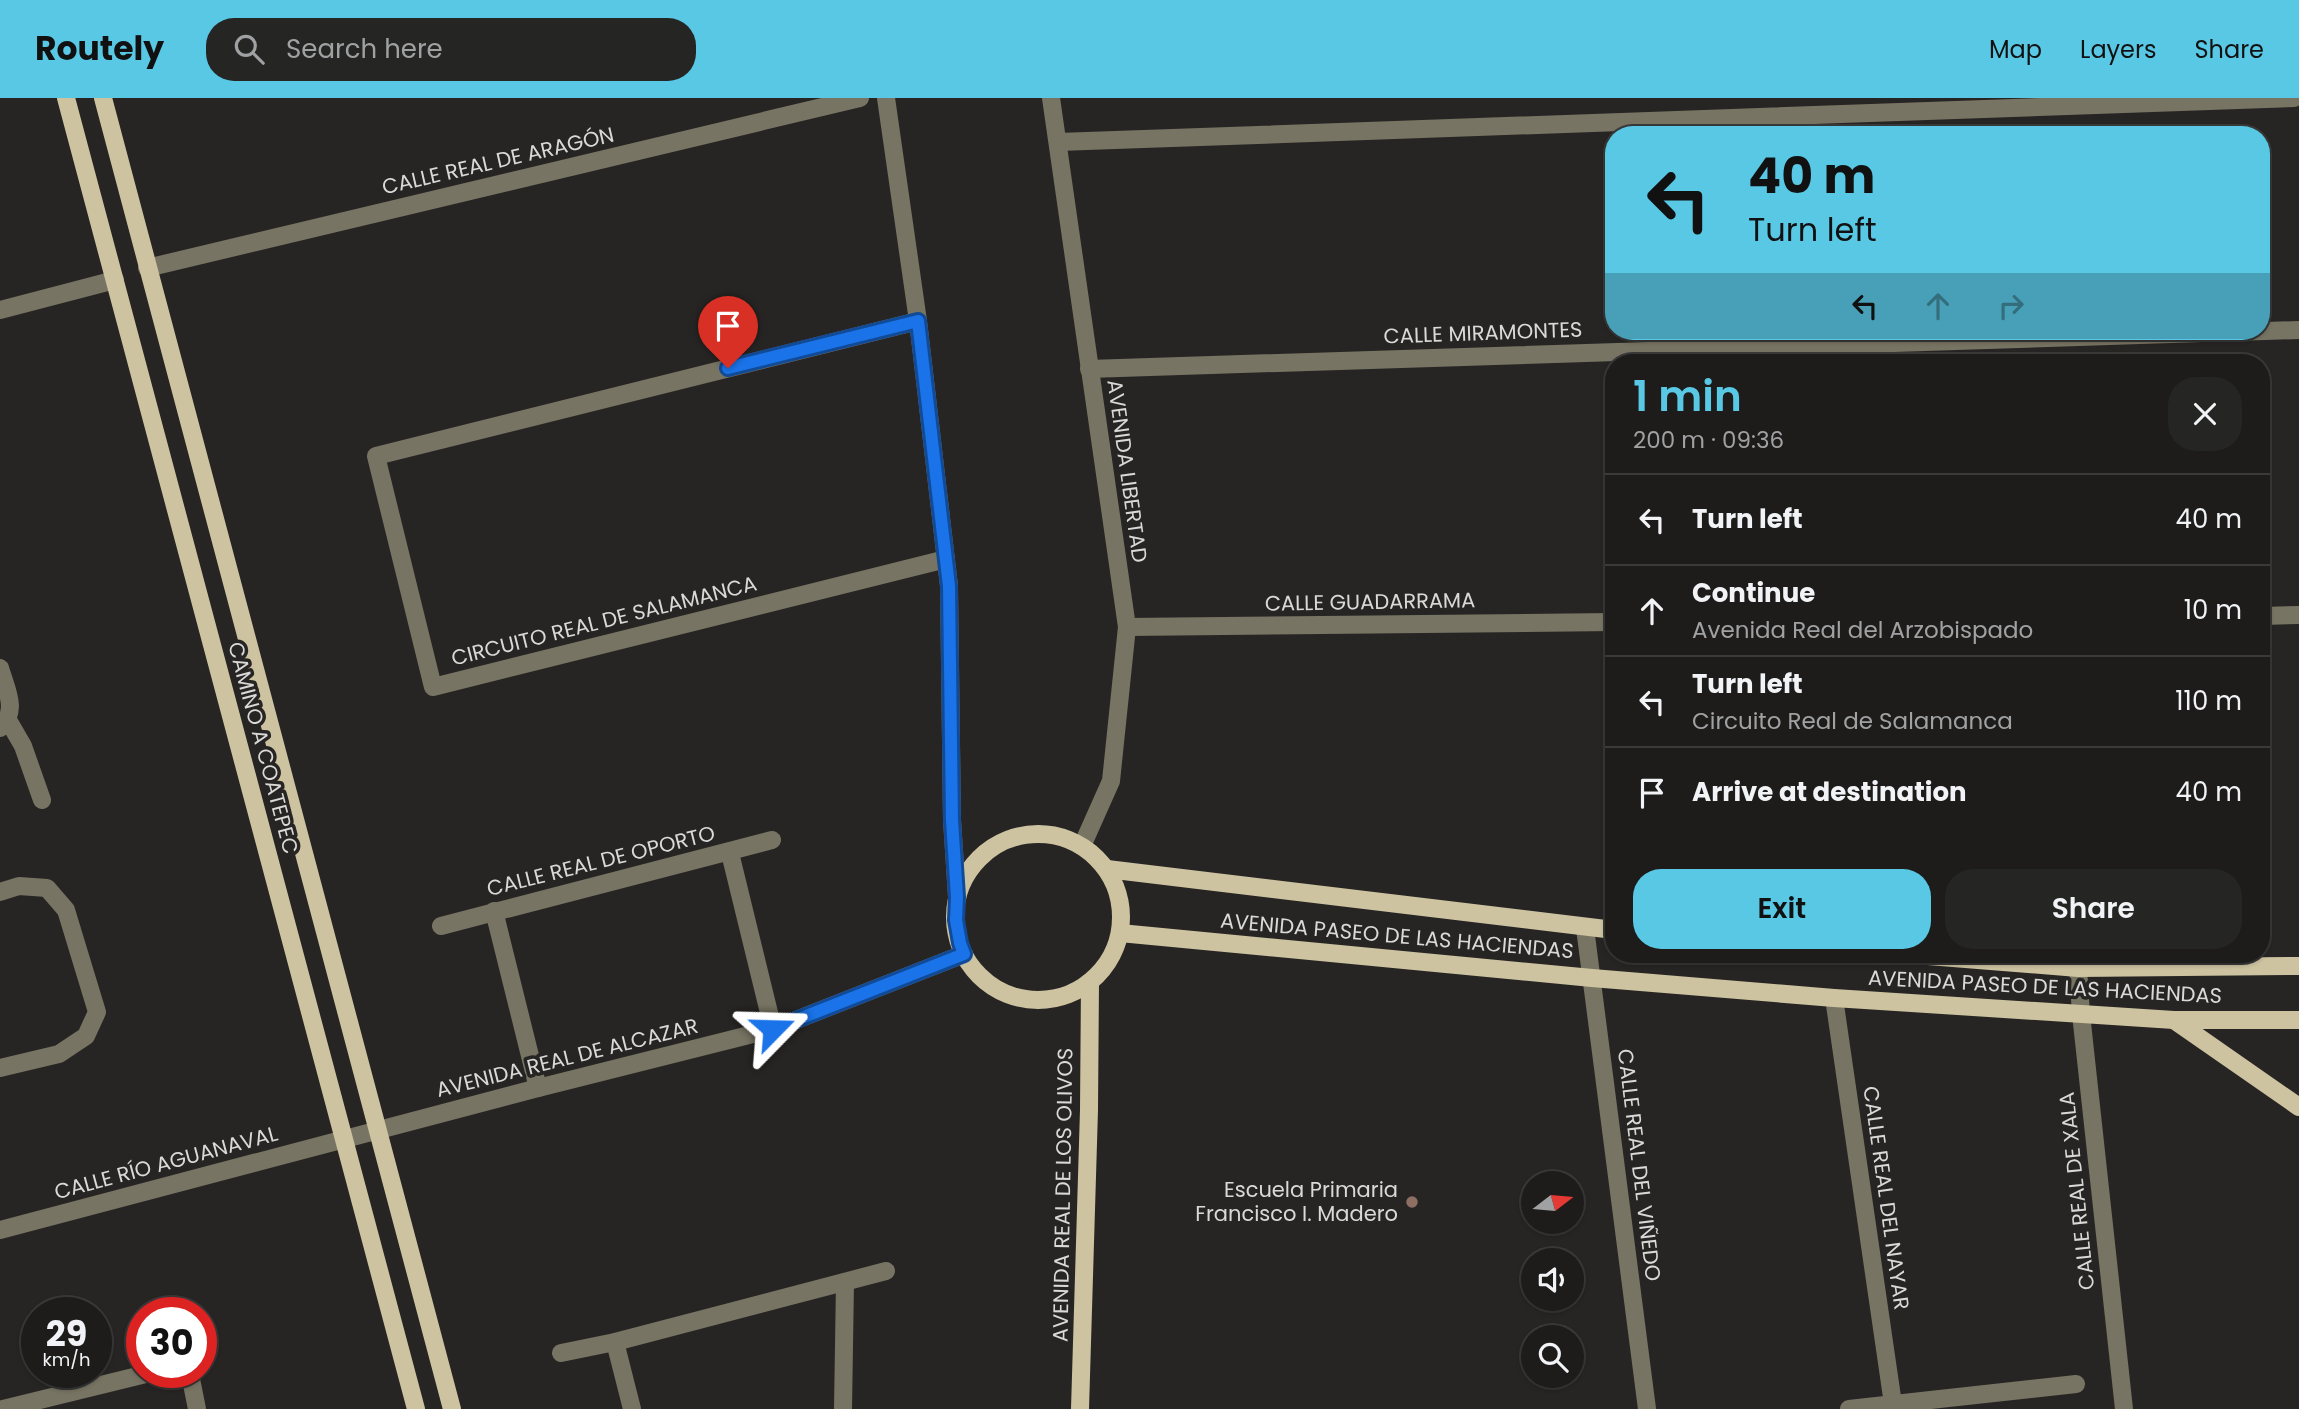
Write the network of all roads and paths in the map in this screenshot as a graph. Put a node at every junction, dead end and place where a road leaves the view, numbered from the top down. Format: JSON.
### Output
{"nodes":[{"id":1,"x":66,"y":98,"type":"edge"},
{"id":2,"x":103,"y":98,"type":"edge"},
{"id":3,"x":860,"y":98,"type":"edge"},
{"id":4,"x":886,"y":98,"type":"edge"},
{"id":5,"x":1051,"y":98,"type":"edge"},
{"id":6,"x":2294,"y":98,"type":"edge"},
{"id":7,"x":1058,"y":142,"type":"junction"},
{"id":8,"x":147,"y":268,"type":"junction"},
{"id":9,"x":115,"y":280,"type":"junction"},
{"id":10,"x":0,"y":310,"type":"edge"},
{"id":11,"x":918,"y":321,"type":"junction"},
{"id":12,"x":2299,"y":330,"type":"edge"},
{"id":13,"x":2270,"y":331,"type":"edge"},
{"id":14,"x":1989,"y":340,"type":"edge"},
{"id":15,"x":1089,"y":369,"type":"junction"},
{"id":16,"x":946,"y":559,"type":"junction"},
{"id":17,"x":2299,"y":615,"type":"edge"},
{"id":18,"x":2270,"y":616,"type":"edge"},
{"id":19,"x":1605,"y":622,"type":"edge"},
{"id":20,"x":1127,"y":627,"type":"junction"},
{"id":21,"x":0,"y":668,"type":"edge"},
{"id":22,"x":4,"y":724,"type":"edge"},
{"id":23,"x":41,"y":800,"type":"dead end"},
{"id":24,"x":772,"y":840,"type":"dead end"},
{"id":25,"x":1082,"y":846,"type":"junction"},
{"id":26,"x":730,"y":853,"type":"junction"},
{"id":27,"x":1107,"y":869,"type":"junction"},
{"id":28,"x":0,"y":892,"type":"edge"},
{"id":29,"x":957,"y":897,"type":"junction"},
{"id":30,"x":494,"y":911,"type":"junction"},
{"id":31,"x":441,"y":926,"type":"dead end"},
{"id":32,"x":1585,"y":928,"type":"junction"},
{"id":33,"x":1605,"y":929,"type":"edge"},
{"id":34,"x":1120,"y":933,"type":"junction"},
{"id":35,"x":964,"y":954,"type":"junction"},
{"id":36,"x":2016,"y":963,"type":"edge"},
{"id":37,"x":2299,"y":966,"type":"edge"},
{"id":38,"x":2078,"y":968,"type":"junction"},
{"id":39,"x":1592,"y":978,"type":"junction"},
{"id":40,"x":1090,"y":982,"type":"junction"},
{"id":41,"x":1834,"y":998,"type":"junction"},
{"id":42,"x":2081,"y":1014,"type":"junction"},
{"id":43,"x":2174,"y":1020,"type":"junction"},
{"id":44,"x":2299,"y":1020,"type":"edge"},
{"id":45,"x":773,"y":1029,"type":"junction"},
{"id":46,"x":0,"y":1068,"type":"edge"},
{"id":47,"x":538,"y":1088,"type":"junction"},
{"id":48,"x":2299,"y":1107,"type":"edge"},
{"id":49,"x":377,"y":1131,"type":"junction"},
{"id":50,"x":344,"y":1140,"type":"junction"},
{"id":51,"x":0,"y":1230,"type":"edge"},
{"id":52,"x":886,"y":1271,"type":"dead end"},
{"id":53,"x":845,"y":1282,"type":"junction"},
{"id":54,"x":615,"y":1342,"type":"junction"},
{"id":55,"x":561,"y":1353,"type":"dead end"},
{"id":56,"x":126,"y":1379,"type":"edge"},
{"id":57,"x":2076,"y":1384,"type":"dead end"},
{"id":58,"x":193,"y":1388,"type":"edge"},
{"id":59,"x":1893,"y":1404,"type":"junction"},
{"id":60,"x":3,"y":1409,"type":"edge"},
{"id":61,"x":197,"y":1409,"type":"edge"},
{"id":62,"x":416,"y":1409,"type":"edge"},
{"id":63,"x":452,"y":1409,"type":"edge"},
{"id":64,"x":632,"y":1409,"type":"edge"},
{"id":65,"x":844,"y":1409,"type":"edge"},
{"id":66,"x":1080,"y":1409,"type":"edge"},
{"id":67,"x":1647,"y":1409,"type":"edge"},
{"id":68,"x":1849,"y":1409,"type":"edge"},
{"id":69,"x":2124,"y":1409,"type":"edge"}],
"edges":[{"from":1,"to":9,"type":"main road","name":"CAMINO A COATEPEC"},
{"from":2,"to":8,"type":"main road","name":"CAMINO A COATEPEC"},
{"from":3,"to":8,"type":"street","name":"CALLE REAL DE ARAGÓN"},
{"from":4,"to":11,"type":"street"},
{"from":5,"to":7,"type":"street","name":"AVENIDA LIBERTAD"},
{"from":6,"to":7,"type":"street"},
{"from":7,"to":15,"type":"street","name":"AVENIDA LIBERTAD"},
{"from":8,"to":49,"type":"main road","name":"CAMINO A COATEPEC"},
{"from":9,"to":10,"type":"street"},
{"from":9,"to":50,"type":"main road","name":"CAMINO A COATEPEC"},
{"from":11,"to":16,"type":"street"},
{"from":11,"to":16,"type":"street","name":"CIRCUITO REAL DE SALAMANCA"},
{"from":12,"to":13,"type":"street","name":"CALLE MIRAMONTES"},
{"from":14,"to":15,"type":"street","name":"CALLE MIRAMONTES"},
{"from":15,"to":20,"type":"street","name":"AVENIDA LIBERTAD"},
{"from":16,"to":29,"type":"street"},
{"from":17,"to":18,"type":"street"},
{"from":19,"to":20,"type":"street","name":"CALLE GUADARRAMA"},
{"from":20,"to":25,"type":"street","name":"AVENIDA LIBERTAD"},
{"from":21,"to":22,"type":"street"},
{"from":22,"to":23,"type":"street"},
{"from":24,"to":26,"type":"street","name":"CALLE REAL DE OPORTO"},
{"from":25,"to":27,"type":"main road"},
{"from":25,"to":29,"type":"main road"},
{"from":26,"to":30,"type":"street","name":"CALLE REAL DE OPORTO"},
{"from":26,"to":45,"type":"street"},
{"from":27,"to":32,"type":"main road","name":"AVENIDA PASEO DE LAS HACIENDAS"},
{"from":27,"to":34,"type":"main road"},
{"from":28,"to":46,"type":"street"},
{"from":29,"to":35,"type":"main road"},
{"from":30,"to":31,"type":"street","name":"CALLE REAL DE OPORTO"},
{"from":30,"to":47,"type":"street"},
{"from":32,"to":33,"type":"main road","name":"AVENIDA PASEO DE LAS HACIENDAS"},
{"from":32,"to":39,"type":"street","name":"CALLE REAL DEL VIÑEDO"},
{"from":34,"to":39,"type":"main road","name":"AVENIDA PASEO DE LAS HACIENDAS"},
{"from":34,"to":40,"type":"main road"},
{"from":35,"to":40,"type":"main road"},
{"from":35,"to":45,"type":"street","name":"AVENIDA REAL DE ALCAZAR"},
{"from":36,"to":38,"type":"main road","name":"AVENIDA PASEO DE LAS HACIENDAS"},
{"from":37,"to":38,"type":"main road","name":"AVENIDA PASEO DE LAS HACIENDAS"},
{"from":38,"to":42,"type":"street","name":"CALLE REAL DE XALA"},
{"from":39,"to":41,"type":"main road","name":"AVENIDA PASEO DE LAS HACIENDAS"},
{"from":39,"to":67,"type":"street","name":"CALLE REAL DEL VIÑEDO"},
{"from":40,"to":66,"type":"main road","name":"AVENIDA REAL DE LOS OLIVOS"},
{"from":41,"to":42,"type":"main road","name":"AVENIDA PASEO DE LAS HACIENDAS"},
{"from":41,"to":59,"type":"street","name":"CALLE REAL DEL NAYAR"},
{"from":42,"to":43,"type":"main road","name":"AVENIDA PASEO DE LAS HACIENDAS"},
{"from":42,"to":69,"type":"street","name":"CALLE REAL DE XALA"},
{"from":43,"to":44,"type":"main road","name":"AVENIDA PASEO DE LAS HACIENDAS"},
{"from":43,"to":48,"type":"main road"},
{"from":45,"to":47,"type":"street","name":"AVENIDA REAL DE ALCAZAR"},
{"from":47,"to":49,"type":"street","name":"AVENIDA REAL DE ALCAZAR"},
{"from":49,"to":50,"type":"street","name":"AVENIDA REAL DE ALCAZAR"},
{"from":49,"to":63,"type":"main road","name":"CAMINO A COATEPEC"},
{"from":50,"to":51,"type":"street","name":"CALLE RÍO AGUANAVAL"},
{"from":50,"to":62,"type":"main road","name":"CAMINO A COATEPEC"},
{"from":52,"to":53,"type":"street"},
{"from":53,"to":54,"type":"street"},
{"from":53,"to":65,"type":"street"},
{"from":54,"to":55,"type":"street"},
{"from":54,"to":64,"type":"street"},
{"from":56,"to":60,"type":"street"},
{"from":57,"to":59,"type":"street"},
{"from":58,"to":61,"type":"street"},
{"from":59,"to":68,"type":"street"}]}
